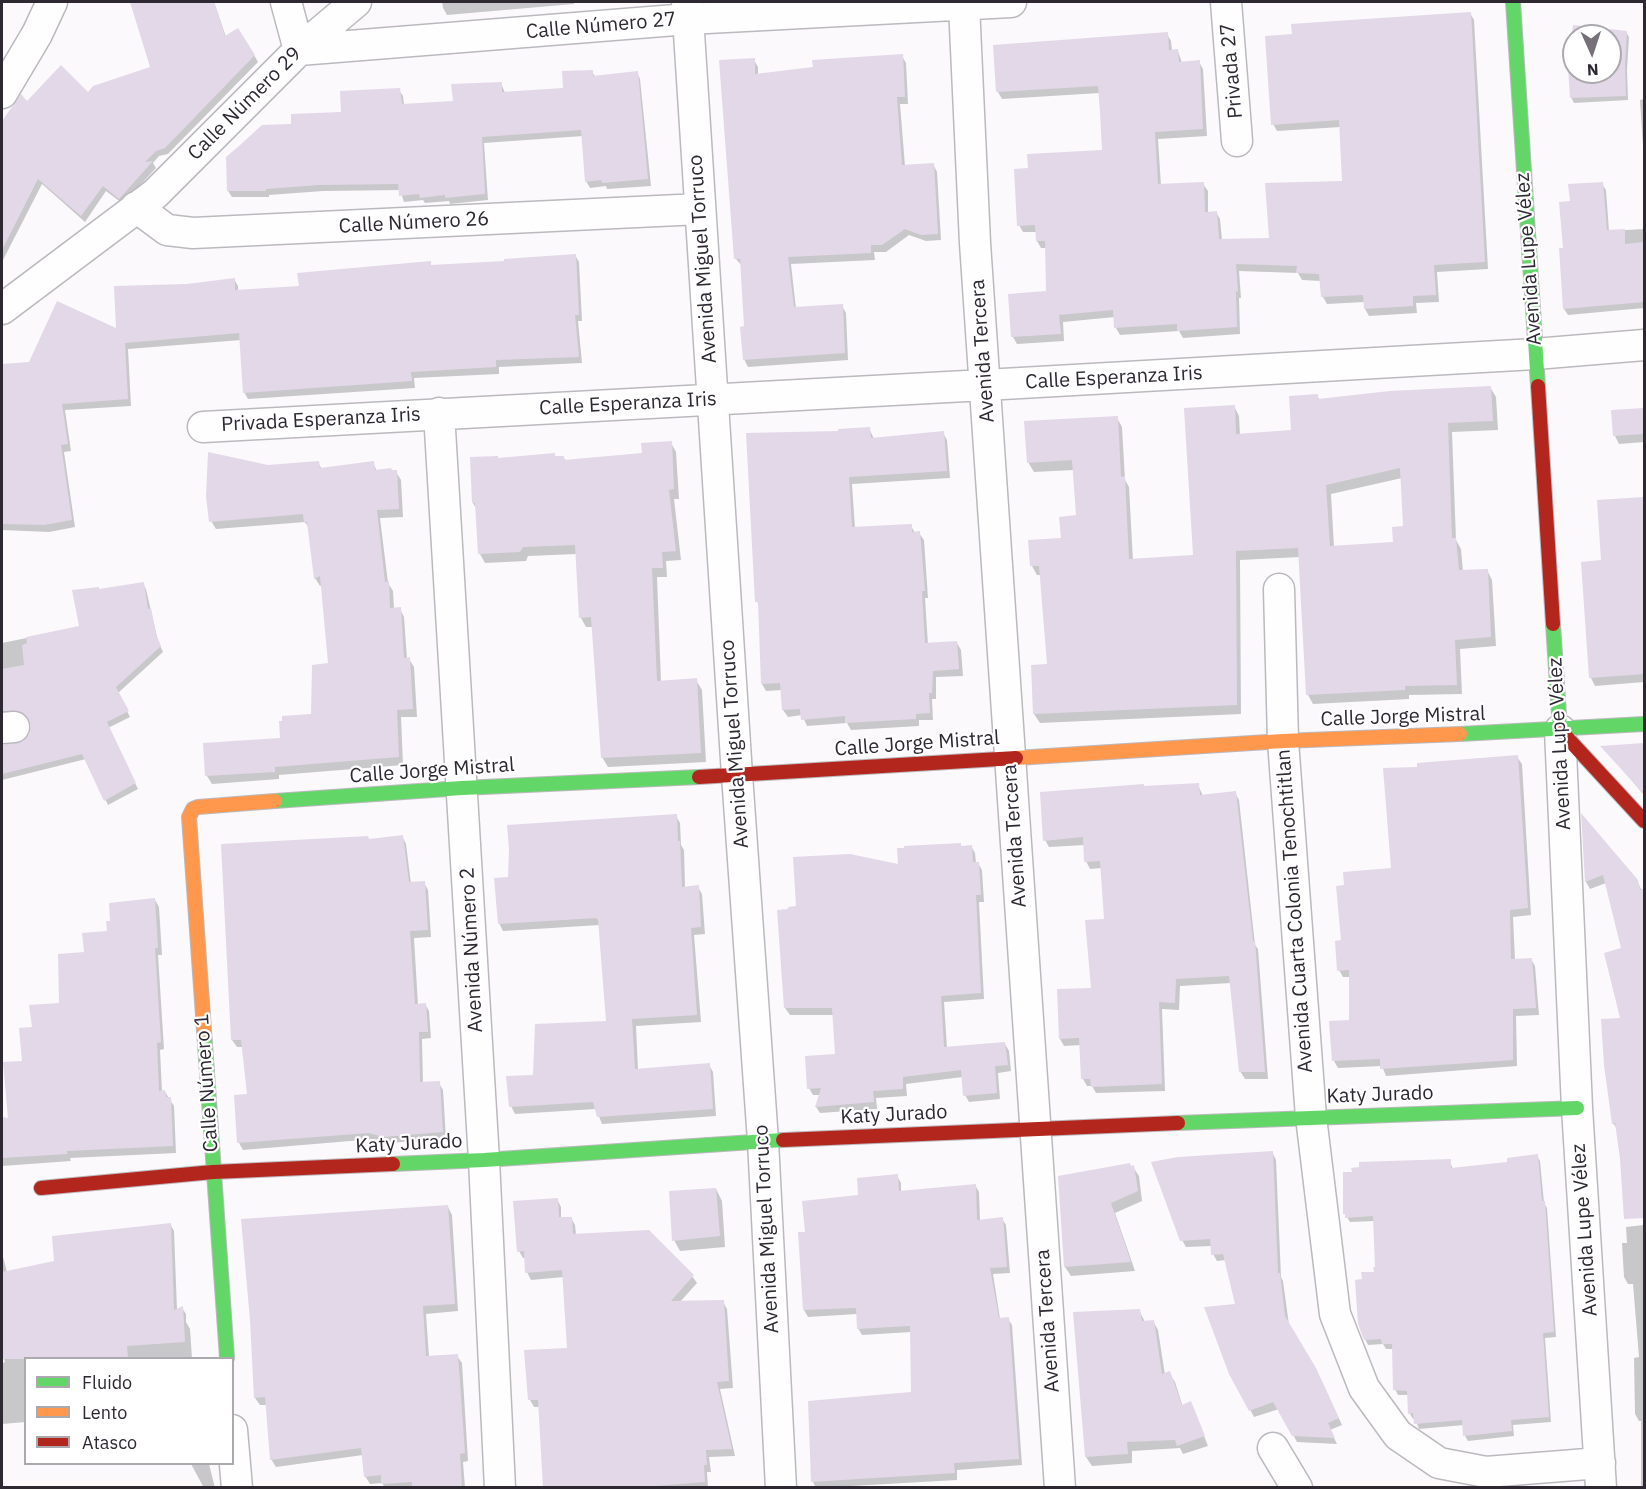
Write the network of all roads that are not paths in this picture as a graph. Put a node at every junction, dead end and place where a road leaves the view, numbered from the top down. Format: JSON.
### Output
{"nodes":[{"id":1,"x":52,"y":2,"type":"edge"},
{"id":2,"x":286,"y":2,"type":"edge"},
{"id":3,"x":356,"y":2,"type":"edge"},
{"id":4,"x":1011,"y":2,"type":"edge"},
{"id":5,"x":1226,"y":2,"type":"edge"},
{"id":6,"x":1513,"y":2,"type":"edge"},
{"id":7,"x":964,"y":5,"type":"junction"},
{"id":8,"x":687,"y":10,"type":"edge"},
{"id":9,"x":299,"y":50,"type":"junction"},
{"id":10,"x":2,"y":93,"type":"edge"},
{"id":11,"x":1237,"y":141,"type":"dead end"},
{"id":12,"x":136,"y":207,"type":"junction"},
{"id":13,"x":700,"y":210,"type":"junction"},
{"id":14,"x":2,"y":309,"type":"edge"},
{"id":15,"x":1644,"y":345,"type":"edge"},
{"id":16,"x":1535,"y":354,"type":"junction"},
{"id":17,"x":986,"y":385,"type":"junction"},
{"id":18,"x":712,"y":400,"type":"junction"},
{"id":19,"x":439,"y":414,"type":"junction"},
{"id":20,"x":203,"y":427,"type":"dead end"},
{"id":21,"x":1279,"y":589,"type":"dead end"},
{"id":22,"x":1644,"y":724,"type":"edge"},
{"id":23,"x":1560,"y":730,"type":"junction"},
{"id":24,"x":1283,"y":741,"type":"junction"},
{"id":25,"x":1010,"y":758,"type":"junction"},
{"id":26,"x":736,"y":775,"type":"junction"},
{"id":27,"x":462,"y":788,"type":"junction"},
{"id":28,"x":193,"y":809,"type":"joint"},
{"id":29,"x":1644,"y":821,"type":"edge"},
{"id":30,"x":1577,"y":1108,"type":"junction"},
{"id":31,"x":1311,"y":1117,"type":"junction"},
{"id":32,"x":1035,"y":1128,"type":"junction"},
{"id":33,"x":763,"y":1141,"type":"junction"},
{"id":34,"x":484,"y":1160,"type":"junction"},
{"id":35,"x":213,"y":1172,"type":"junction"},
{"id":36,"x":41,"y":1188,"type":"dead end"},
{"id":37,"x":227,"y":1357,"type":"edge"},
{"id":38,"x":1273,"y":1448,"type":"dead end"},
{"id":39,"x":234,"y":1453,"type":"edge"},
{"id":40,"x":1600,"y":1475,"type":"edge"},
{"id":41,"x":237,"y":1488,"type":"edge"},
{"id":42,"x":500,"y":1488,"type":"edge"},
{"id":43,"x":781,"y":1488,"type":"edge"},
{"id":44,"x":1060,"y":1488,"type":"edge"},
{"id":45,"x":1297,"y":1488,"type":"edge"}],
"edges":[{"from":1,"to":10,"type":"street"},
{"from":2,"to":9,"type":"street"},
{"from":3,"to":9,"type":"street","name":"Calle Número 29"},
{"from":4,"to":7,"type":"street","name":"Calle Número 27"},
{"from":5,"to":11,"type":"street","name":"Privada 27"},
{"from":6,"to":16,"type":"street","name":"Avenida Lupe Vélez"},
{"from":7,"to":8,"type":"street","name":"Calle Número 27"},
{"from":7,"to":17,"type":"street","name":"Avenida Tercera"},
{"from":8,"to":9,"type":"street","name":"Calle Número 27"},
{"from":8,"to":13,"type":"street","name":"Avenida Miguel Torruco"},
{"from":9,"to":12,"type":"street","name":"Calle Número 29"},
{"from":12,"to":13,"type":"street","name":"Calle Número 26"},
{"from":12,"to":14,"type":"street","name":"Calle Número 29"},
{"from":13,"to":18,"type":"street","name":"Avenida Miguel Torruco"},
{"from":15,"to":16,"type":"street","name":"Calle Esperanza Iris"},
{"from":16,"to":17,"type":"street","name":"Calle Esperanza Iris"},
{"from":16,"to":23,"type":"street","name":"Avenida Lupe Vélez"},
{"from":17,"to":18,"type":"street","name":"Calle Esperanza Iris"},
{"from":17,"to":25,"type":"street","name":"Avenida Tercera"},
{"from":18,"to":19,"type":"street","name":"Calle Esperanza Iris"},
{"from":18,"to":26,"type":"street","name":"Avenida Miguel Torruco"},
{"from":19,"to":20,"type":"street","name":"Privada Esperanza Iris"},
{"from":19,"to":27,"type":"street","name":"Avenida Número 2"},
{"from":21,"to":24,"type":"street","name":"Avenida Cuarta Colonia Tenochtitlan"},
{"from":22,"to":23,"type":"street","name":"Calle Jorge Mistral"},
{"from":23,"to":24,"type":"street","name":"Calle Jorge Mistral"},
{"from":23,"to":29,"type":"street"},
{"from":23,"to":30,"type":"street","name":"Avenida Lupe Vélez"},
{"from":24,"to":25,"type":"street","name":"Calle Jorge Mistral"},
{"from":24,"to":31,"type":"street","name":"Avenida Cuarta Colonia Tenochtitlan"},
{"from":25,"to":26,"type":"street","name":"Calle Jorge Mistral"},
{"from":25,"to":32,"type":"street","name":"Avenida Tercera"},
{"from":26,"to":27,"type":"street","name":"Calle Jorge Mistral"},
{"from":26,"to":33,"type":"street","name":"Avenida Miguel Torruco"},
{"from":27,"to":28,"type":"street","name":"Calle Jorge Mistral"},
{"from":27,"to":34,"type":"street","name":"Avenida Número 2"},
{"from":28,"to":35,"type":"street","name":"Calle Número 1"},
{"from":30,"to":31,"type":"street","name":"Katy Jurado"},
{"from":30,"to":40,"type":"street","name":"Avenida Lupe Vélez"},
{"from":31,"to":32,"type":"street","name":"Katy Jurado"},
{"from":31,"to":40,"type":"street","name":"Avenida Cuarta Colonia Tenochtitlan"},
{"from":32,"to":33,"type":"street","name":"Katy Jurado"},
{"from":32,"to":44,"type":"street","name":"Avenida Tercera"},
{"from":33,"to":34,"type":"street","name":"Katy Jurado"},
{"from":33,"to":43,"type":"street","name":"Avenida Miguel Torruco"},
{"from":34,"to":35,"type":"street","name":"Katy Jurado"},
{"from":34,"to":42,"type":"street","name":"Avenida Número 2"},
{"from":35,"to":36,"type":"street","name":"Katy Jurado"},
{"from":35,"to":37,"type":"street","name":"Calle Número 1"},
{"from":38,"to":45,"type":"street"},
{"from":39,"to":41,"type":"street"}]}
